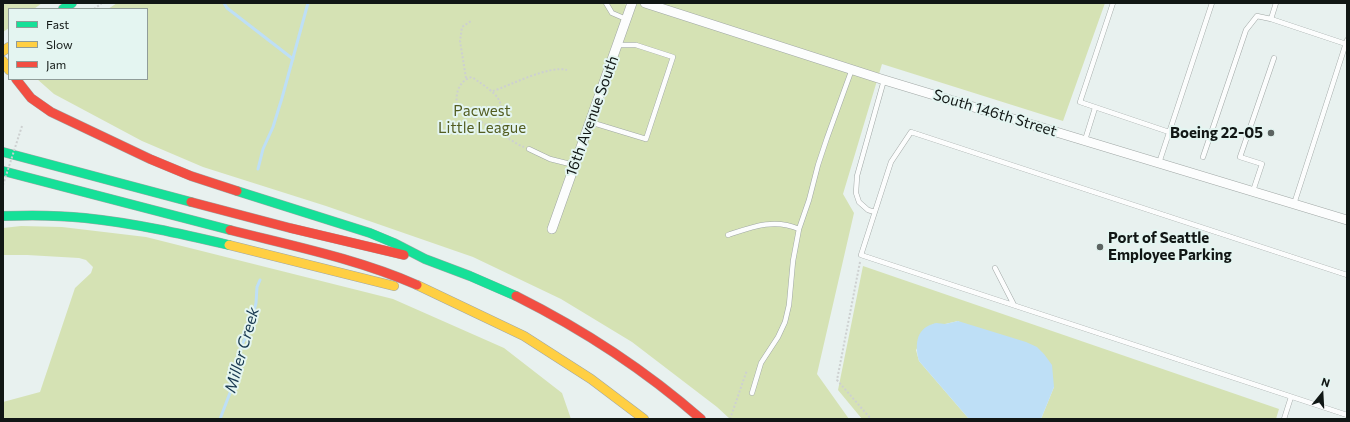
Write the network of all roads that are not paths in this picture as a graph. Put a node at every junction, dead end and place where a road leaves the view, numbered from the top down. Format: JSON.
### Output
{"nodes":[{"id":1,"x":606,"y":3,"type":"edge"},
{"id":2,"x":632,"y":3,"type":"edge"},
{"id":3,"x":645,"y":3,"type":"edge"},
{"id":4,"x":1112,"y":3,"type":"edge"},
{"id":5,"x":1212,"y":3,"type":"edge"},
{"id":6,"x":1276,"y":3,"type":"edge"},
{"id":7,"x":626,"y":19,"type":"junction"},
{"id":8,"x":1271,"y":19,"type":"junction"},
{"id":9,"x":1346,"y":42,"type":"edge"},
{"id":10,"x":617,"y":45,"type":"junction"},
{"id":11,"x":1274,"y":58,"type":"dead end"},
{"id":12,"x":852,"y":69,"type":"junction"},
{"id":13,"x":17,"y":80,"type":"edge"},
{"id":14,"x":884,"y":80,"type":"junction"},
{"id":15,"x":1095,"y":108,"type":"junction"},
{"id":16,"x":590,"y":122,"type":"junction"},
{"id":17,"x":1169,"y":132,"type":"junction"},
{"id":18,"x":1085,"y":140,"type":"junction"},
{"id":19,"x":528,"y":149,"type":"road end"},
{"id":20,"x":3,"y":152,"type":"edge"},
{"id":21,"x":1204,"y":157,"type":"dead end"},
{"id":22,"x":1159,"y":163,"type":"junction"},
{"id":23,"x":574,"y":165,"type":"junction"},
{"id":24,"x":3,"y":171,"type":"edge"},
{"id":25,"x":1253,"y":191,"type":"junction"},
{"id":26,"x":1294,"y":204,"type":"junction"},
{"id":27,"x":875,"y":212,"type":"junction"},
{"id":28,"x":3,"y":216,"type":"edge"},
{"id":29,"x":1347,"y":220,"type":"edge"},
{"id":30,"x":552,"y":229,"type":"dead end"},
{"id":31,"x":799,"y":229,"type":"junction"},
{"id":32,"x":728,"y":235,"type":"dead end"},
{"id":33,"x":425,"y":259,"type":"junction"},
{"id":34,"x":995,"y":268,"type":"dead end"},
{"id":35,"x":1347,"y":275,"type":"edge"},
{"id":36,"x":454,"y":302,"type":"junction"},
{"id":37,"x":1014,"y":305,"type":"junction"},
{"id":38,"x":752,"y":393,"type":"dead end"},
{"id":39,"x":1292,"y":397,"type":"junction"},
{"id":40,"x":1347,"y":415,"type":"edge"},
{"id":41,"x":644,"y":419,"type":"edge"},
{"id":42,"x":702,"y":419,"type":"edge"},
{"id":43,"x":1284,"y":419,"type":"edge"}],
"edges":[{"from":1,"to":7,"type":"lane"},
{"from":2,"to":7,"type":"street","name":"16th Avenue South"},
{"from":3,"to":12,"type":"street","name":"South 146th Street"},
{"from":4,"to":15,"type":"lane"},
{"from":5,"to":17,"type":"lane"},
{"from":6,"to":8,"type":"lane"},
{"from":7,"to":10,"type":"street","name":"16th Avenue South"},
{"from":8,"to":9,"type":"lane"},
{"from":8,"to":21,"type":"lane"},
{"from":9,"to":26,"type":"lane"},
{"from":10,"to":16,"type":"street","name":"16th Avenue South"},
{"from":10,"to":16,"type":"lane"},
{"from":11,"to":25,"type":"lane"},
{"from":12,"to":14,"type":"street","name":"South 146th Street"},
{"from":12,"to":31,"type":"lane"},
{"from":13,"to":33,"type":"main road"},
{"from":14,"to":18,"type":"street","name":"South 146th Street"},
{"from":14,"to":27,"type":"lane"},
{"from":15,"to":17,"type":"lane"},
{"from":15,"to":18,"type":"lane"},
{"from":16,"to":23,"type":"street","name":"16th Avenue South"},
{"from":17,"to":22,"type":"lane"},
{"from":18,"to":22,"type":"street","name":"South 146th Street"},
{"from":19,"to":23,"type":"lane"},
{"from":20,"to":33,"type":"main road"},
{"from":22,"to":25,"type":"street","name":"South 146th Street"},
{"from":23,"to":30,"type":"street","name":"16th Avenue South"},
{"from":24,"to":36,"type":"main road"},
{"from":25,"to":26,"type":"street","name":"South 146th Street"},
{"from":26,"to":29,"type":"street","name":"South 146th Street"},
{"from":27,"to":35,"type":"lane"},
{"from":27,"to":37,"type":"lane"},
{"from":28,"to":36,"type":"main road"},
{"from":31,"to":32,"type":"lane"},
{"from":31,"to":38,"type":"lane"},
{"from":33,"to":42,"type":"main road"},
{"from":34,"to":37,"type":"lane"},
{"from":36,"to":41,"type":"main road"},
{"from":37,"to":39,"type":"lane"},
{"from":39,"to":40,"type":"lane"},
{"from":39,"to":43,"type":"lane"}]}
